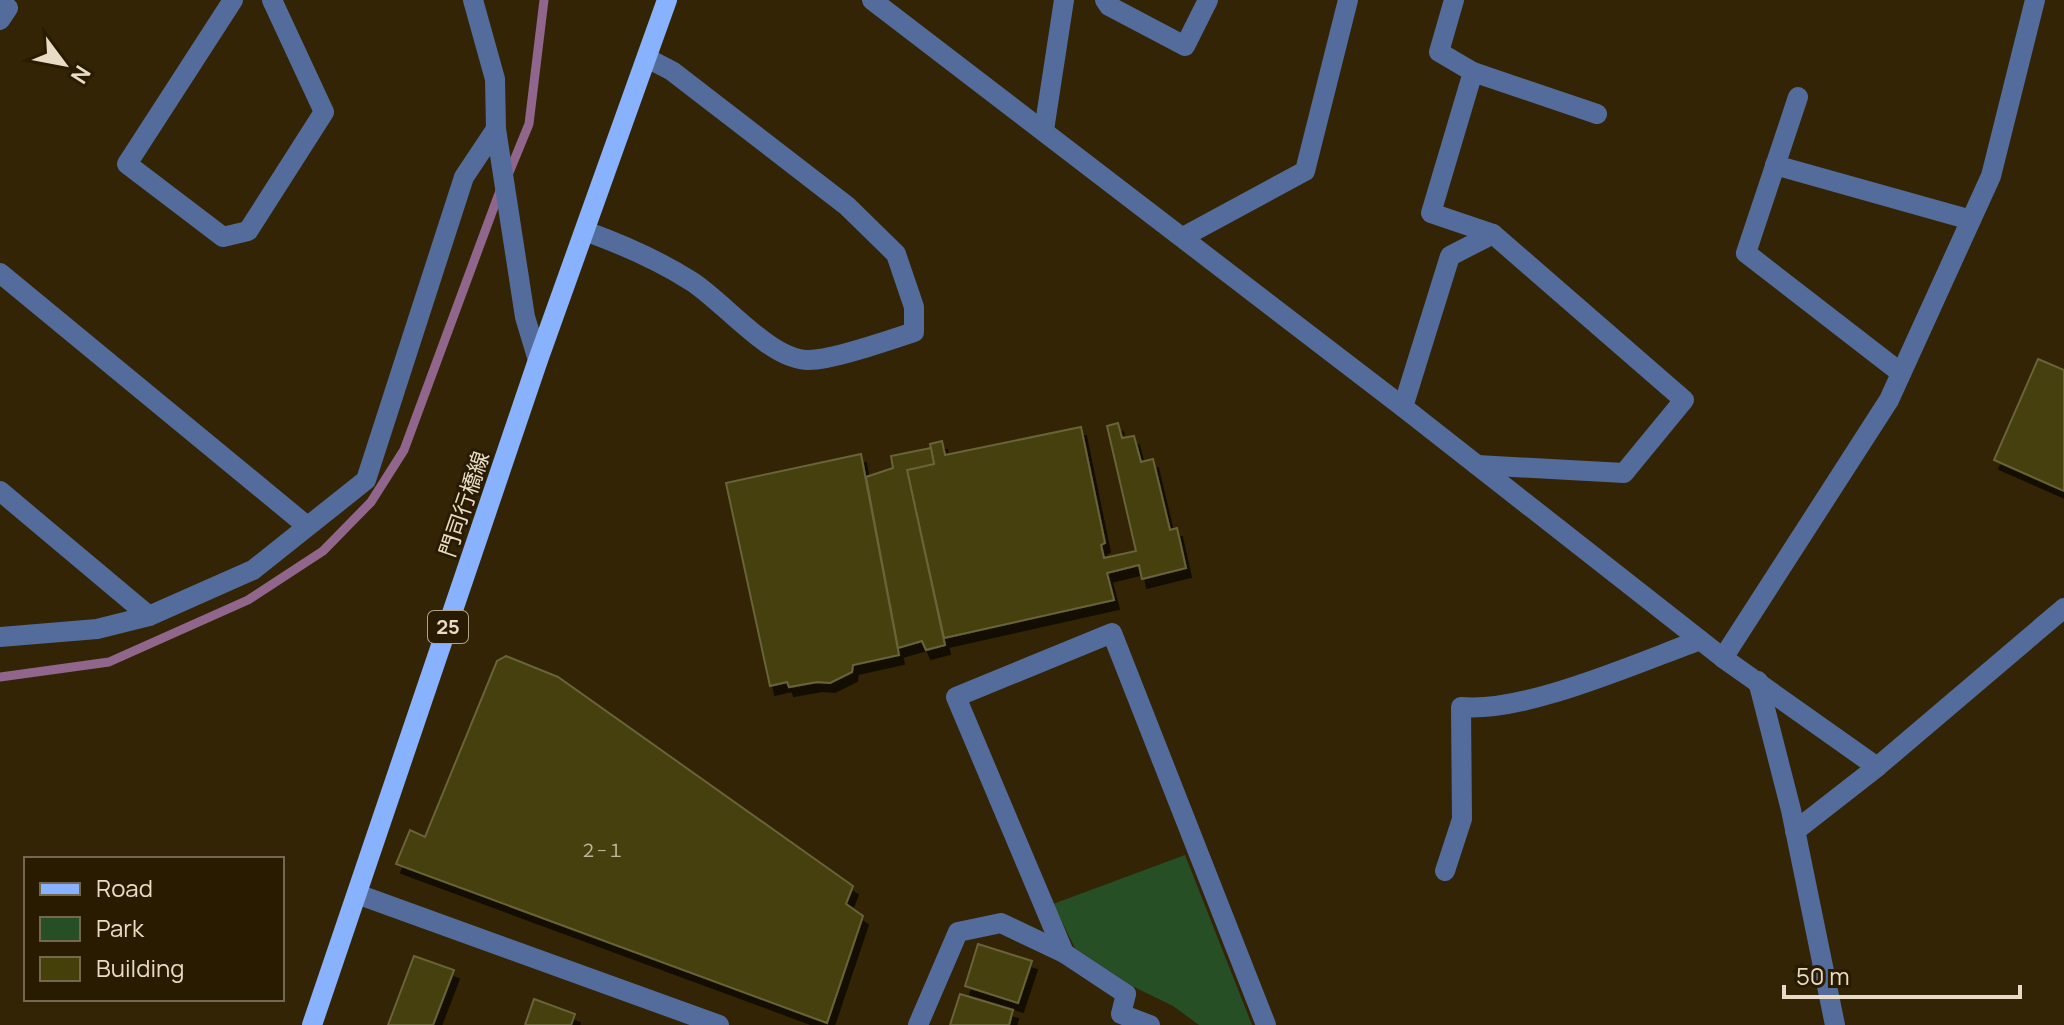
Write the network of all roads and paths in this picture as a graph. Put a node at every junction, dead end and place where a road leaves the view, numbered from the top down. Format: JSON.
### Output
{"nodes":[{"id":1,"x":233,"y":0,"type":"edge"},
{"id":2,"x":272,"y":0,"type":"edge"},
{"id":3,"x":473,"y":0,"type":"edge"},
{"id":4,"x":667,"y":0,"type":"edge"},
{"id":5,"x":872,"y":0,"type":"edge"},
{"id":6,"x":1064,"y":0,"type":"edge"},
{"id":7,"x":1105,"y":0,"type":"edge"},
{"id":8,"x":1208,"y":0,"type":"edge"},
{"id":9,"x":1348,"y":0,"type":"edge"},
{"id":10,"x":1454,"y":0,"type":"edge"},
{"id":11,"x":2035,"y":0,"type":"edge"},
{"id":12,"x":0,"y":2,"type":"edge"},
{"id":13,"x":0,"y":20,"type":"edge"},
{"id":14,"x":647,"y":58,"type":"junction"},
{"id":15,"x":1473,"y":72,"type":"junction"},
{"id":16,"x":1798,"y":97,"type":"dead end"},
{"id":17,"x":1597,"y":114,"type":"dead end"},
{"id":18,"x":1044,"y":130,"type":"junction"},
{"id":19,"x":497,"y":136,"type":"junction"},
{"id":20,"x":1775,"y":165,"type":"junction"},
{"id":21,"x":1971,"y":220,"type":"junction"},
{"id":22,"x":585,"y":231,"type":"junction"},
{"id":23,"x":1493,"y":234,"type":"junction"},
{"id":24,"x":1183,"y":237,"type":"junction"},
{"id":25,"x":0,"y":273,"type":"edge"},
{"id":26,"x":538,"y":360,"type":"junction"},
{"id":27,"x":1901,"y":373,"type":"junction"},
{"id":28,"x":1403,"y":407,"type":"junction"},
{"id":29,"x":1477,"y":465,"type":"junction"},
{"id":30,"x":0,"y":491,"type":"edge"},
{"id":31,"x":307,"y":526,"type":"junction"},
{"id":32,"x":2064,"y":608,"type":"edge"},
{"id":33,"x":149,"y":616,"type":"junction"},
{"id":34,"x":0,"y":637,"type":"edge"},
{"id":35,"x":1700,"y":640,"type":"junction"},
{"id":36,"x":1723,"y":658,"type":"junction"},
{"id":37,"x":1758,"y":681,"type":"junction"},
{"id":38,"x":1877,"y":767,"type":"junction"},
{"id":39,"x":1795,"y":831,"type":"junction"},
{"id":40,"x":1445,"y":871,"type":"dead end"},
{"id":41,"x":357,"y":894,"type":"junction"},
{"id":42,"x":1064,"y":953,"type":"junction"},
{"id":43,"x":312,"y":1025,"type":"edge"},
{"id":44,"x":719,"y":1025,"type":"edge"},
{"id":45,"x":918,"y":1025,"type":"edge"},
{"id":46,"x":1150,"y":1025,"type":"edge"},
{"id":47,"x":1266,"y":1025,"type":"edge"},
{"id":48,"x":1835,"y":1025,"type":"edge"}],
"edges":[{"from":1,"to":2,"type":"street"},
{"from":3,"to":19,"type":"street"},
{"from":4,"to":14,"type":"main road","name":"門司行橋線","number":"25"},
{"from":5,"to":18,"type":"street"},
{"from":6,"to":18,"type":"street"},
{"from":7,"to":8,"type":"street"},
{"from":9,"to":24,"type":"street"},
{"from":10,"to":15,"type":"street"},
{"from":11,"to":21,"type":"street"},
{"from":12,"to":13,"type":"street"},
{"from":14,"to":22,"type":"main road","name":"門司行橋線","number":"25"},
{"from":14,"to":22,"type":"street"},
{"from":15,"to":17,"type":"street"},
{"from":15,"to":23,"type":"street"},
{"from":16,"to":20,"type":"street"},
{"from":18,"to":24,"type":"street"},
{"from":19,"to":26,"type":"street"},
{"from":19,"to":31,"type":"street"},
{"from":20,"to":21,"type":"street"},
{"from":20,"to":27,"type":"street"},
{"from":21,"to":27,"type":"street"},
{"from":22,"to":26,"type":"main road","name":"門司行橋線","number":"25"},
{"from":23,"to":28,"type":"street"},
{"from":23,"to":29,"type":"street"},
{"from":24,"to":28,"type":"street"},
{"from":25,"to":31,"type":"street"},
{"from":26,"to":41,"type":"main road","name":"門司行橋線","number":"25"},
{"from":27,"to":36,"type":"street"},
{"from":28,"to":29,"type":"street"},
{"from":29,"to":35,"type":"street"},
{"from":30,"to":33,"type":"street"},
{"from":31,"to":33,"type":"street"},
{"from":32,"to":38,"type":"street"},
{"from":33,"to":34,"type":"street"},
{"from":35,"to":36,"type":"street"},
{"from":35,"to":40,"type":"street"},
{"from":36,"to":37,"type":"street"},
{"from":37,"to":38,"type":"street"},
{"from":37,"to":39,"type":"street"},
{"from":38,"to":39,"type":"street"},
{"from":39,"to":48,"type":"street"},
{"from":41,"to":43,"type":"main road","name":"門司行橋線","number":"25"},
{"from":41,"to":44,"type":"street"},
{"from":42,"to":45,"type":"street"},
{"from":42,"to":46,"type":"street"},
{"from":42,"to":47,"type":"street"}]}
